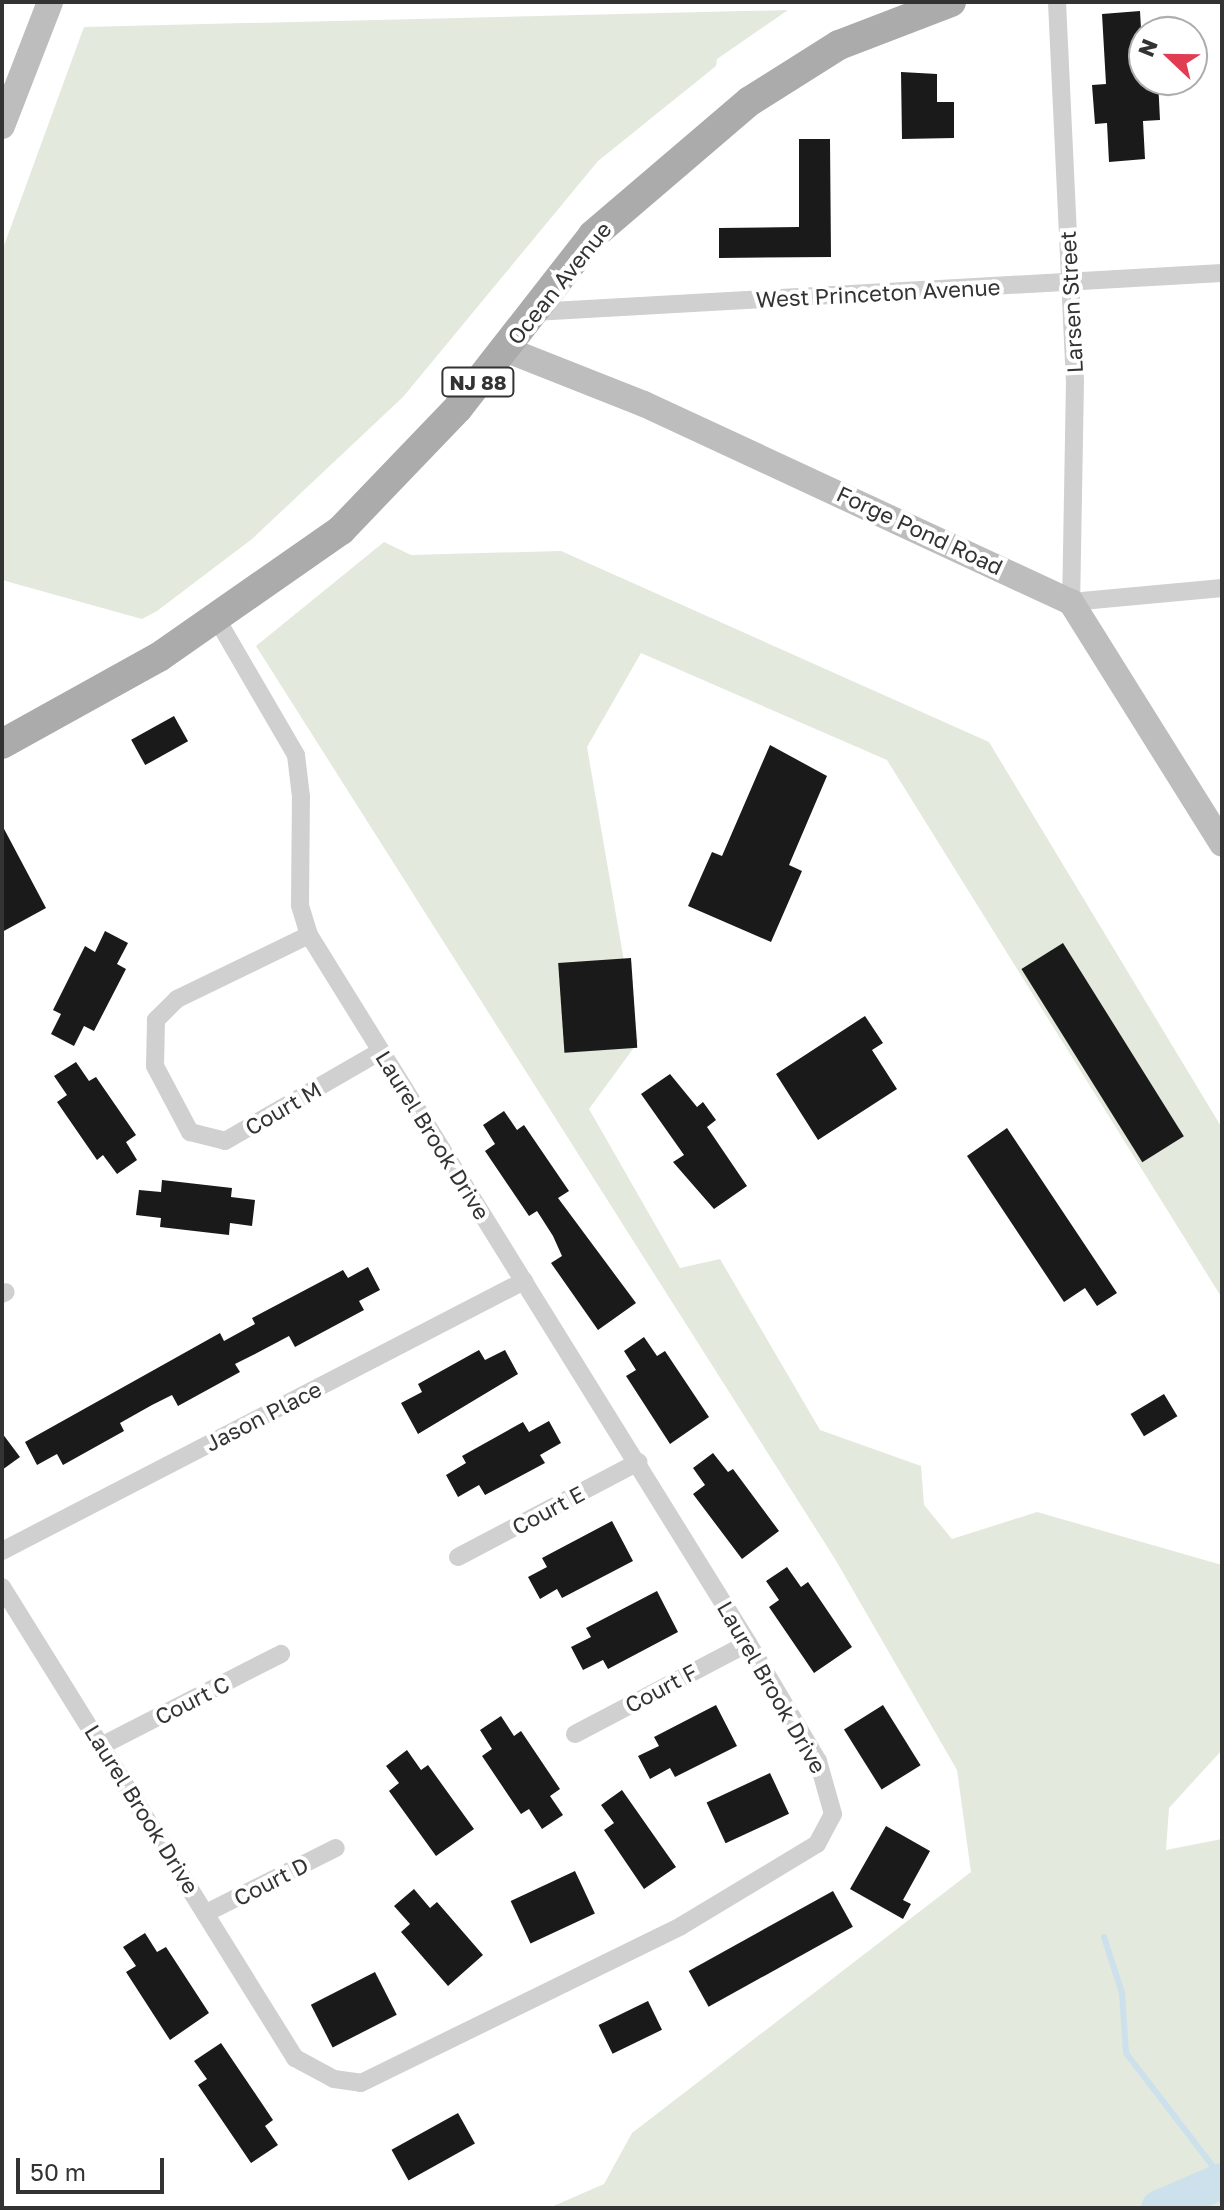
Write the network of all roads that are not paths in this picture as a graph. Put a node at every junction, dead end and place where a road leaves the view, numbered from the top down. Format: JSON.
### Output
{"nodes":[{"id":1,"x":50,"y":2,"type":"edge"},
{"id":2,"x":1057,"y":2,"type":"edge"},
{"id":3,"x":941,"y":4,"type":"edge"},
{"id":4,"x":2,"y":126,"type":"edge"},
{"id":5,"x":1222,"y":273,"type":"edge"},
{"id":6,"x":1070,"y":283,"type":"junction"},
{"id":7,"x":534,"y":312,"type":"junction"},
{"id":8,"x":505,"y":349,"type":"junction"},
{"id":9,"x":1222,"y":588,"type":"edge"},
{"id":10,"x":1071,"y":602,"type":"junction"},
{"id":11,"x":217,"y":619,"type":"junction"},
{"id":12,"x":2,"y":744,"type":"edge"},
{"id":13,"x":1222,"y":844,"type":"edge"},
{"id":14,"x":309,"y":935,"type":"junction"},
{"id":15,"x":381,"y":1051,"type":"junction"},
{"id":16,"x":524,"y":1281,"type":"junction"},
{"id":17,"x":638,"y":1462,"type":"junction"},
{"id":18,"x":2,"y":1551,"type":"edge"},
{"id":19,"x":458,"y":1557,"type":"dead end"},
{"id":20,"x":2,"y":1587,"type":"edge"},
{"id":21,"x":748,"y":1643,"type":"junction"},
{"id":22,"x":281,"y":1654,"type":"dead end"},
{"id":23,"x":575,"y":1734,"type":"dead end"},
{"id":24,"x":103,"y":1745,"type":"junction"},
{"id":25,"x":336,"y":1848,"type":"dead end"},
{"id":26,"x":206,"y":1913,"type":"junction"}],
"edges":[{"from":1,"to":4,"type":"street"},
{"from":2,"to":6,"type":"street","name":"Larsen Street"},
{"from":3,"to":7,"type":"main road","name":"Ocean Avenue","number":"NJ 88"},
{"from":5,"to":6,"type":"street","name":"West Princeton Avenue"},
{"from":6,"to":7,"type":"street","name":"West Princeton Avenue"},
{"from":6,"to":10,"type":"street","name":"Larsen Street"},
{"from":7,"to":8,"type":"main road","name":"Ocean Avenue","number":"NJ 88"},
{"from":8,"to":10,"type":"street","name":"Forge Pond Road"},
{"from":8,"to":11,"type":"main road","name":"Ocean Avenue","number":"NJ 88"},
{"from":9,"to":10,"type":"street"},
{"from":10,"to":13,"type":"street"},
{"from":11,"to":12,"type":"main road","name":"Ocean Avenue","number":"NJ 88"},
{"from":11,"to":14,"type":"street","name":"Laurel Brook Drive"},
{"from":14,"to":15,"type":"street","name":"Laurel Brook Drive"},
{"from":14,"to":15,"type":"street","name":"Court M"},
{"from":15,"to":16,"type":"street","name":"Laurel Brook Drive"},
{"from":16,"to":17,"type":"street","name":"Laurel Brook Drive"},
{"from":16,"to":18,"type":"street","name":"Jason Place"},
{"from":17,"to":19,"type":"street","name":"Court E"},
{"from":17,"to":21,"type":"street","name":"Laurel Brook Drive"},
{"from":20,"to":24,"type":"street","name":"Laurel Brook Drive"},
{"from":21,"to":23,"type":"street","name":"Court F"},
{"from":21,"to":26,"type":"street","name":"Laurel Brook Drive"},
{"from":22,"to":24,"type":"street","name":"Court C"},
{"from":24,"to":26,"type":"street","name":"Laurel Brook Drive"},
{"from":25,"to":26,"type":"street","name":"Court D"}]}
